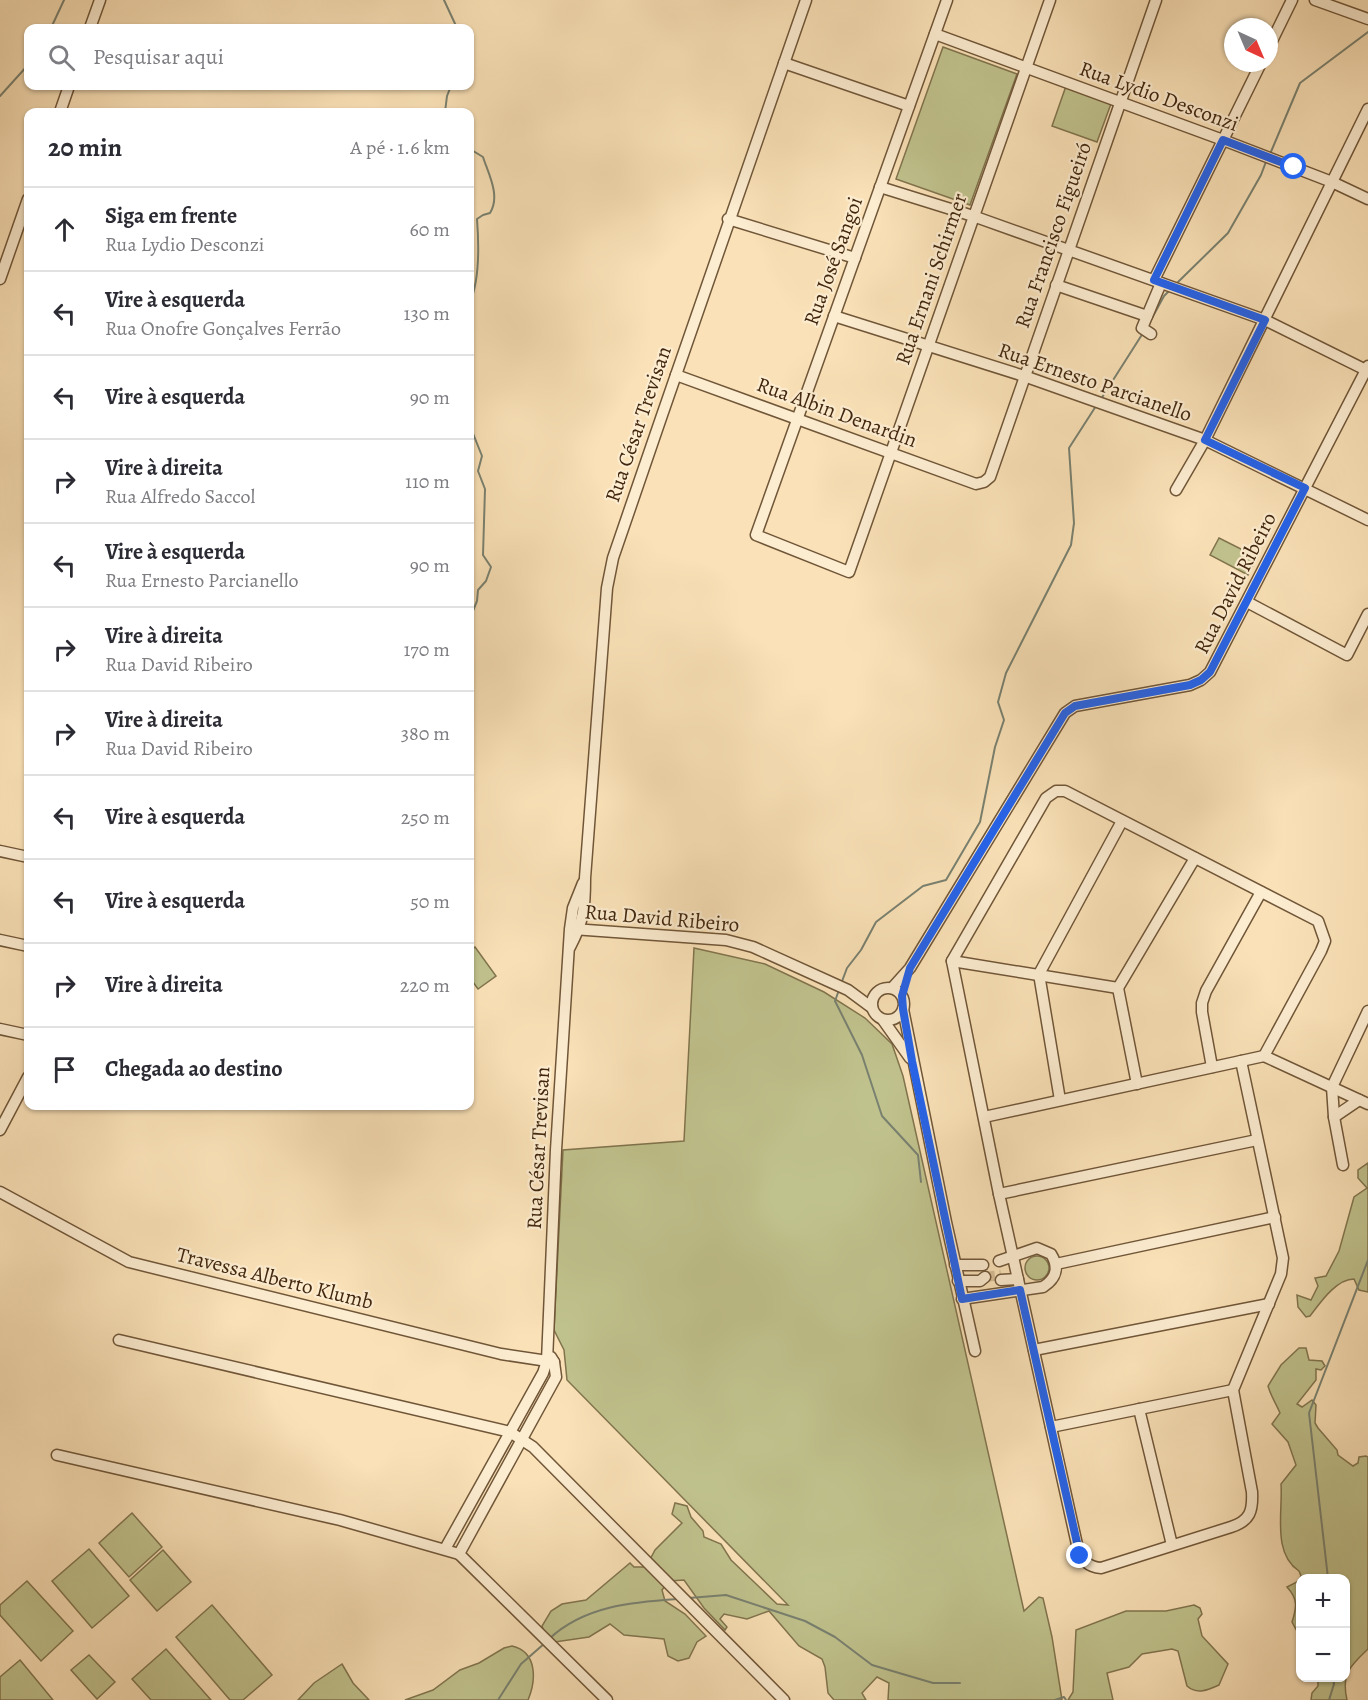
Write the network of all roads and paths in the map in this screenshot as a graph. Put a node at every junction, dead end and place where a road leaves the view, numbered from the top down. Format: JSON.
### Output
{"nodes":[{"id":1,"x":100,"y":0,"type":"edge"},
{"id":2,"x":806,"y":0,"type":"edge"},
{"id":3,"x":947,"y":0,"type":"edge"},
{"id":4,"x":1050,"y":0,"type":"edge"},
{"id":5,"x":1156,"y":0,"type":"edge"},
{"id":6,"x":1292,"y":0,"type":"edge"},
{"id":7,"x":1315,"y":0,"type":"edge"},
{"id":8,"x":1368,"y":19,"type":"edge"},
{"id":9,"x":91,"y":24,"type":"edge"},
{"id":10,"x":1278,"y":29,"type":"edge"},
{"id":11,"x":935,"y":34,"type":"junction"},
{"id":12,"x":784,"y":63,"type":"junction"},
{"id":13,"x":1026,"y":69,"type":"junction"},
{"id":14,"x":1257,"y":72,"type":"edge"},
{"id":15,"x":68,"y":90,"type":"edge"},
{"id":16,"x":1119,"y":102,"type":"junction"},
{"id":17,"x":909,"y":106,"type":"junction"},
{"id":18,"x":61,"y":108,"type":"edge"},
{"id":19,"x":1368,"y":110,"type":"edge"},
{"id":20,"x":1223,"y":140,"type":"junction"},
{"id":21,"x":1332,"y":182,"type":"junction"},
{"id":22,"x":880,"y":187,"type":"junction"},
{"id":23,"x":1368,"y":199,"type":"edge"},
{"id":24,"x":24,"y":211,"type":"edge"},
{"id":25,"x":973,"y":216,"type":"junction"},
{"id":26,"x":728,"y":219,"type":"junction"},
{"id":27,"x":1068,"y":250,"type":"junction"},
{"id":28,"x":855,"y":258,"type":"junction"},
{"id":29,"x":0,"y":279,"type":"edge"},
{"id":30,"x":1157,"y":282,"type":"junction"},
{"id":31,"x":1056,"y":285,"type":"junction"},
{"id":32,"x":834,"y":316,"type":"junction"},
{"id":33,"x":1147,"y":316,"type":"junction"},
{"id":34,"x":1265,"y":320,"type":"junction"},
{"id":35,"x":1151,"y":334,"type":"dead end"},
{"id":36,"x":928,"y":346,"type":"junction"},
{"id":37,"x":1367,"y":369,"type":"edge"},
{"id":38,"x":676,"y":375,"type":"junction"},
{"id":39,"x":1024,"y":376,"type":"junction"},
{"id":40,"x":797,"y":419,"type":"junction"},
{"id":41,"x":1205,"y":440,"type":"junction"},
{"id":42,"x":891,"y":453,"type":"junction"},
{"id":43,"x":984,"y":482,"type":"joint"},
{"id":44,"x":1305,"y":488,"type":"junction"},
{"id":45,"x":1176,"y":490,"type":"dead end"},
{"id":46,"x":1368,"y":520,"type":"edge"},
{"id":47,"x":849,"y":572,"type":"joint"},
{"id":48,"x":1247,"y":602,"type":"junction"},
{"id":49,"x":1368,"y":614,"type":"edge"},
{"id":50,"x":1122,"y":821,"type":"junction"},
{"id":51,"x":0,"y":851,"type":"edge"},
{"id":52,"x":24,"y":856,"type":"edge"},
{"id":53,"x":1195,"y":858,"type":"junction"},
{"id":54,"x":1261,"y":892,"type":"junction"},
{"id":55,"x":574,"y":929,"type":"junction"},
{"id":56,"x":0,"y":940,"type":"edge"},
{"id":57,"x":24,"y":945,"type":"edge"},
{"id":58,"x":952,"y":961,"type":"junction"},
{"id":59,"x":910,"y":968,"type":"junction"},
{"id":60,"x":1038,"y":974,"type":"junction"},
{"id":61,"x":892,"y":988,"type":"junction"},
{"id":62,"x":1118,"y":988,"type":"junction"},
{"id":63,"x":848,"y":990,"type":"junction"},
{"id":64,"x":879,"y":990,"type":"junction"},
{"id":65,"x":902,"y":996,"type":"junction"},
{"id":66,"x":871,"y":1007,"type":"junction"},
{"id":67,"x":903,"y":1009,"type":"junction"},
{"id":68,"x":1368,"y":1011,"type":"edge"},
{"id":69,"x":883,"y":1020,"type":"junction"},
{"id":70,"x":0,"y":1029,"type":"edge"},
{"id":71,"x":24,"y":1034,"type":"edge"},
{"id":72,"x":1264,"y":1056,"type":"junction"},
{"id":73,"x":912,"y":1061,"type":"junction"},
{"id":74,"x":1241,"y":1061,"type":"junction"},
{"id":75,"x":1212,"y":1067,"type":"junction"},
{"id":76,"x":24,"y":1084,"type":"edge"},
{"id":77,"x":1137,"y":1084,"type":"junction"},
{"id":78,"x":1332,"y":1087,"type":"junction"},
{"id":79,"x":1060,"y":1100,"type":"junction"},
{"id":80,"x":1363,"y":1102,"type":"edge"},
{"id":81,"x":984,"y":1117,"type":"junction"},
{"id":82,"x":1334,"y":1117,"type":"junction"},
{"id":83,"x":3,"y":1119,"type":"edge"},
{"id":84,"x":0,"y":1130,"type":"edge"},
{"id":85,"x":1257,"y":1140,"type":"junction"},
{"id":86,"x":1343,"y":1165,"type":"dead end"},
{"id":87,"x":0,"y":1192,"type":"edge"},
{"id":88,"x":999,"y":1194,"type":"junction"},
{"id":89,"x":1275,"y":1217,"type":"junction"},
{"id":90,"x":1013,"y":1255,"type":"junction"},
{"id":91,"x":999,"y":1261,"type":"tunnel mouth"},
{"id":92,"x":1056,"y":1264,"type":"junction"},
{"id":93,"x":955,"y":1265,"type":"junction"},
{"id":94,"x":983,"y":1265,"type":"tunnel mouth"},
{"id":95,"x":1017,"y":1276,"type":"junction"},
{"id":96,"x":1001,"y":1278,"type":"tunnel mouth"},
{"id":97,"x":984,"y":1280,"type":"tunnel mouth"},
{"id":98,"x":958,"y":1281,"type":"junction"},
{"id":99,"x":1020,"y":1290,"type":"junction"},
{"id":100,"x":962,"y":1299,"type":"junction"},
{"id":101,"x":1269,"y":1304,"type":"junction"},
{"id":102,"x":119,"y":1341,"type":"dead end"},
{"id":103,"x":1034,"y":1350,"type":"junction"},
{"id":104,"x":975,"y":1351,"type":"dead end"},
{"id":105,"x":550,"y":1358,"type":"junction"},
{"id":106,"x":1233,"y":1390,"type":"junction"},
{"id":107,"x":1139,"y":1410,"type":"junction"},
{"id":108,"x":1051,"y":1427,"type":"junction"},
{"id":109,"x":510,"y":1432,"type":"junction"},
{"id":110,"x":522,"y":1439,"type":"junction"},
{"id":111,"x":57,"y":1455,"type":"dead end"},
{"id":112,"x":1172,"y":1545,"type":"junction"},
{"id":113,"x":445,"y":1549,"type":"junction"},
{"id":114,"x":459,"y":1554,"type":"junction"},
{"id":115,"x":607,"y":1700,"type":"edge"},
{"id":116,"x":784,"y":1700,"type":"edge"}],
"edges":[{"from":1,"to":9,"type":"street"},
{"from":2,"to":12,"type":"street","name":"Rua César Trevisan"},
{"from":3,"to":11,"type":"street","name":"Rua José Sangoi"},
{"from":4,"to":13,"type":"street","name":"Rua Ernani Schirmer"},
{"from":5,"to":16,"type":"street","name":"Rua Francisco Figueiró"},
{"from":6,"to":10,"type":"street"},
{"from":7,"to":8,"type":"street"},
{"from":11,"to":13,"type":"street","name":"Rua Lydio Desconzi"},
{"from":11,"to":17,"type":"street","name":"Rua José Sangoi"},
{"from":12,"to":17,"type":"street"},
{"from":12,"to":26,"type":"street","name":"Rua César Trevisan"},
{"from":13,"to":16,"type":"street","name":"Rua Lydio Desconzi"},
{"from":13,"to":25,"type":"street","name":"Rua Ernani Schirmer"},
{"from":14,"to":20,"type":"street"},
{"from":15,"to":18,"type":"street"},
{"from":16,"to":20,"type":"street","name":"Rua Lydio Desconzi"},
{"from":16,"to":27,"type":"street","name":"Rua Francisco Figueiró"},
{"from":17,"to":22,"type":"street","name":"Rua José Sangoi"},
{"from":19,"to":21,"type":"street"},
{"from":20,"to":21,"type":"street","name":"Rua Lydio Desconzi"},
{"from":20,"to":30,"type":"street"},
{"from":21,"to":23,"type":"street","name":"Rua Lydio Desconzi"},
{"from":21,"to":34,"type":"street"},
{"from":22,"to":25,"type":"street"},
{"from":22,"to":28,"type":"street","name":"Rua José Sangoi"},
{"from":24,"to":29,"type":"street"},
{"from":25,"to":27,"type":"street"},
{"from":25,"to":36,"type":"street","name":"Rua Ernani Schirmer"},
{"from":26,"to":28,"type":"street"},
{"from":26,"to":38,"type":"street","name":"Rua César Trevisan"},
{"from":27,"to":30,"type":"street"},
{"from":27,"to":31,"type":"street","name":"Rua Francisco Figueiró"},
{"from":28,"to":32,"type":"street","name":"Rua José Sangoi"},
{"from":30,"to":33,"type":"street"},
{"from":30,"to":34,"type":"street"},
{"from":31,"to":33,"type":"street"},
{"from":31,"to":39,"type":"street","name":"Rua Francisco Figueiró"},
{"from":32,"to":36,"type":"street","name":"Rua Ernesto Parcianello"},
{"from":32,"to":40,"type":"street","name":"Rua José Sangoi"},
{"from":33,"to":35,"type":"street"},
{"from":34,"to":37,"type":"street"},
{"from":34,"to":41,"type":"street"},
{"from":36,"to":39,"type":"street","name":"Rua Ernesto Parcianello"},
{"from":36,"to":42,"type":"street","name":"Rua Ernani Schirmer"},
{"from":37,"to":44,"type":"street","name":"Rua David Ribeiro"},
{"from":38,"to":40,"type":"street","name":"Rua Albin Denardin"},
{"from":38,"to":55,"type":"street","name":"Rua César Trevisan"},
{"from":39,"to":41,"type":"street","name":"Rua Ernesto Parcianello"},
{"from":39,"to":43,"type":"street","name":"Rua Francisco Figueiró"},
{"from":40,"to":42,"type":"street","name":"Rua Albin Denardin"},
{"from":40,"to":47,"type":"street","name":"Rua José Sangoi"},
{"from":41,"to":44,"type":"street","name":"Rua Ernesto Parcianello"},
{"from":41,"to":45,"type":"street"},
{"from":42,"to":43,"type":"street","name":"Rua Albin Denardin"},
{"from":42,"to":47,"type":"street","name":"Rua Ernani Schirmer"},
{"from":44,"to":46,"type":"street","name":"Rua Ernesto Parcianello"},
{"from":44,"to":48,"type":"street","name":"Rua David Ribeiro"},
{"from":48,"to":49,"type":"street"},
{"from":48,"to":59,"type":"street","name":"Rua David Ribeiro"},
{"from":50,"to":53,"type":"street"},
{"from":50,"to":58,"type":"street"},
{"from":50,"to":60,"type":"street"},
{"from":51,"to":52,"type":"street"},
{"from":53,"to":54,"type":"street"},
{"from":53,"to":62,"type":"street"},
{"from":54,"to":72,"type":"street"},
{"from":54,"to":75,"type":"street"},
{"from":55,"to":63,"type":"street","name":"Rua David Ribeiro"},
{"from":55,"to":105,"type":"street","name":"Rua César Trevisan"},
{"from":56,"to":57,"type":"street"},
{"from":58,"to":60,"type":"street"},
{"from":58,"to":81,"type":"street"},
{"from":59,"to":61,"type":"street","name":"Rua David Ribeiro"},
{"from":59,"to":65,"type":"street","name":"Rua David Ribeiro"},
{"from":60,"to":62,"type":"street"},
{"from":60,"to":79,"type":"street"},
{"from":61,"to":64,"type":"street"},
{"from":61,"to":65,"type":"street"},
{"from":62,"to":77,"type":"street"},
{"from":63,"to":64,"type":"street","name":"Rua David Ribeiro"},
{"from":63,"to":66,"type":"street","name":"Rua David Ribeiro"},
{"from":64,"to":66,"type":"street"},
{"from":65,"to":67,"type":"street"},
{"from":66,"to":69,"type":"street"},
{"from":67,"to":69,"type":"street"},
{"from":67,"to":73,"type":"street"},
{"from":68,"to":78,"type":"street"},
{"from":69,"to":73,"type":"street"},
{"from":70,"to":71,"type":"street"},
{"from":72,"to":74,"type":"street"},
{"from":72,"to":78,"type":"street"},
{"from":73,"to":93,"type":"street"},
{"from":74,"to":75,"type":"street"},
{"from":74,"to":85,"type":"street"},
{"from":75,"to":77,"type":"street"},
{"from":76,"to":83,"type":"street"},
{"from":77,"to":79,"type":"street"},
{"from":78,"to":80,"type":"street"},
{"from":78,"to":82,"type":"street"},
{"from":79,"to":81,"type":"street"},
{"from":80,"to":82,"type":"street"},
{"from":81,"to":88,"type":"street"},
{"from":82,"to":86,"type":"street"},
{"from":83,"to":84,"type":"street"},
{"from":85,"to":88,"type":"street"},
{"from":85,"to":89,"type":"street"},
{"from":87,"to":105,"type":"street","name":"Travessa Alberto Klumb"},
{"from":88,"to":90,"type":"street"},
{"from":89,"to":92,"type":"street"},
{"from":89,"to":101,"type":"street"},
{"from":90,"to":91,"type":"street"},
{"from":90,"to":92,"type":"street"},
{"from":90,"to":95,"type":"street"},
{"from":92,"to":99,"type":"street"},
{"from":93,"to":94,"type":"street"},
{"from":93,"to":98,"type":"street"},
{"from":95,"to":96,"type":"street"},
{"from":95,"to":99,"type":"street"},
{"from":97,"to":98,"type":"street"},
{"from":98,"to":100,"type":"street"},
{"from":99,"to":100,"type":"street"},
{"from":99,"to":103,"type":"street"},
{"from":100,"to":104,"type":"street"},
{"from":101,"to":103,"type":"street"},
{"from":101,"to":106,"type":"street"},
{"from":102,"to":109,"type":"street"},
{"from":103,"to":108,"type":"street"},
{"from":105,"to":109,"type":"street"},
{"from":105,"to":110,"type":"street"},
{"from":106,"to":107,"type":"street"},
{"from":106,"to":112,"type":"street"},
{"from":107,"to":108,"type":"street"},
{"from":107,"to":112,"type":"street"},
{"from":108,"to":112,"type":"street"},
{"from":109,"to":110,"type":"street"},
{"from":109,"to":113,"type":"street"},
{"from":110,"to":114,"type":"street"},
{"from":110,"to":116,"type":"street"},
{"from":111,"to":113,"type":"street"},
{"from":113,"to":114,"type":"street"},
{"from":114,"to":115,"type":"street"}]}
